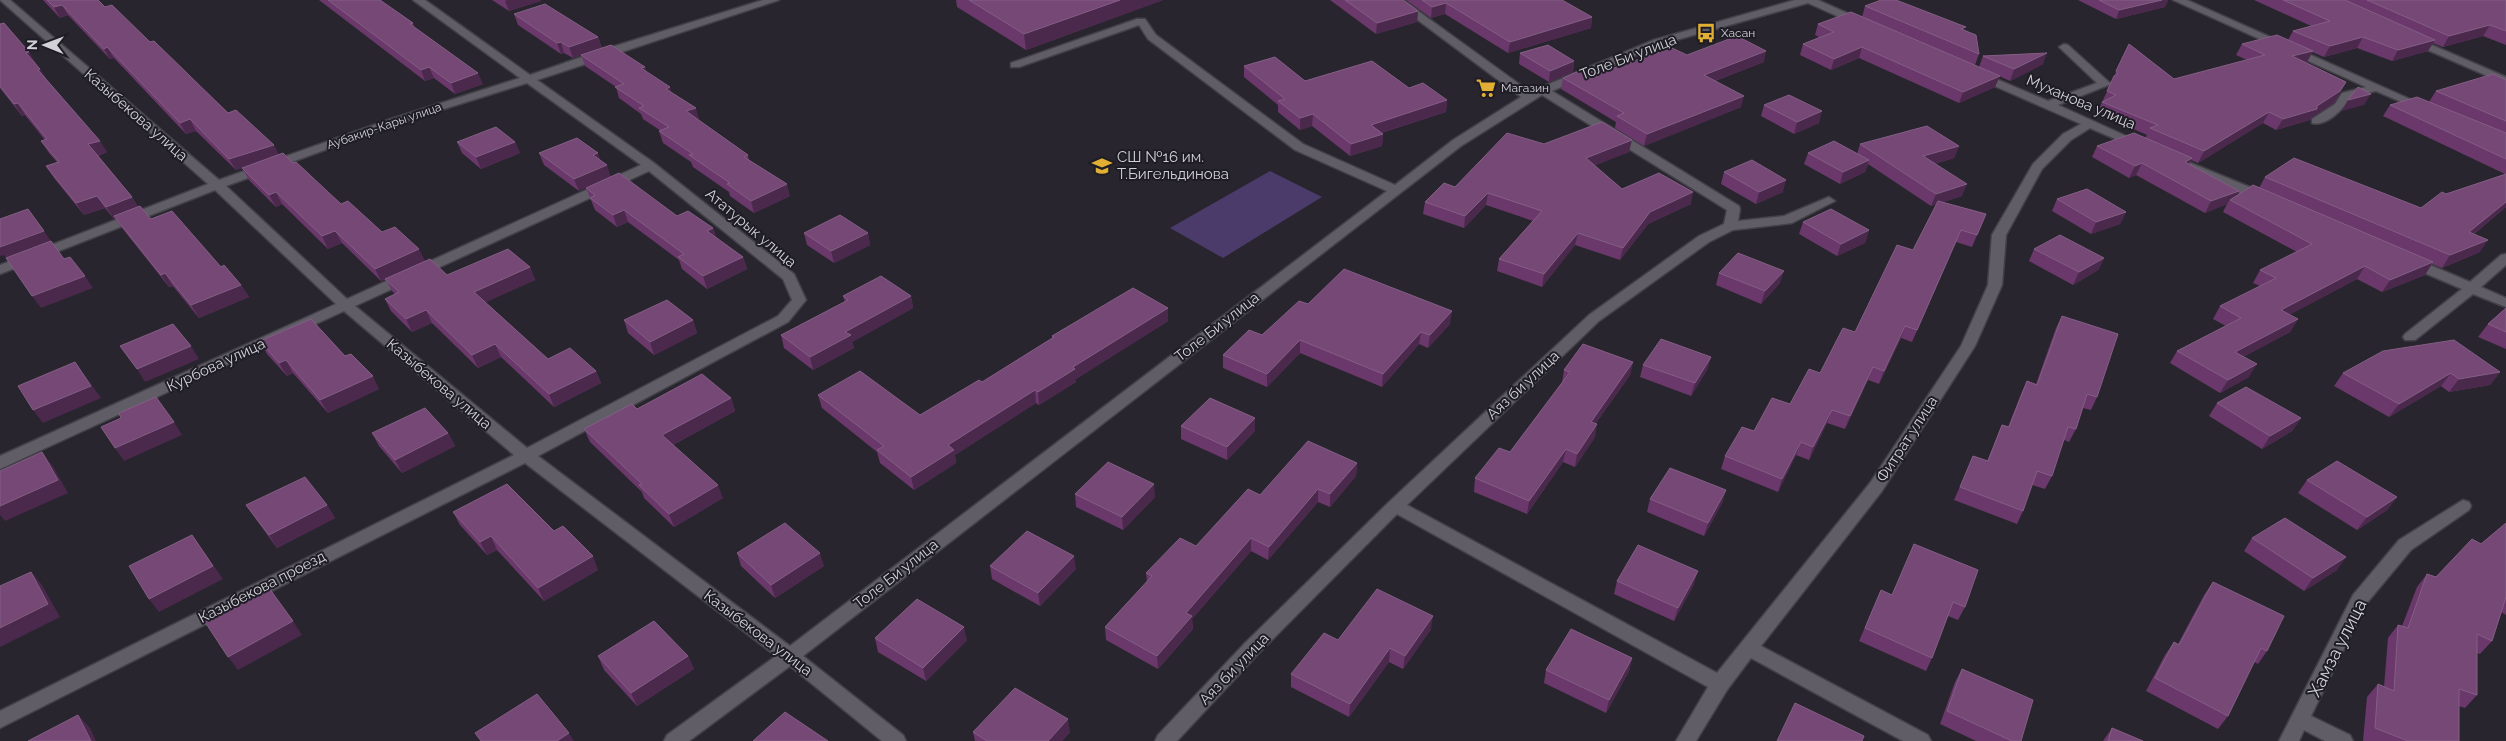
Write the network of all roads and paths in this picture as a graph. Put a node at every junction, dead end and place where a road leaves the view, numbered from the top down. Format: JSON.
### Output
{"nodes":[{"id":1,"x":4,"y":0,"type":"edge"},
{"id":2,"x":418,"y":0,"type":"edge"},
{"id":3,"x":774,"y":0,"type":"edge"},
{"id":4,"x":1396,"y":0,"type":"edge"},
{"id":5,"x":1808,"y":0,"type":"edge"},
{"id":6,"x":2178,"y":0,"type":"edge"},
{"id":7,"x":1870,"y":27,"type":"edge"},
{"id":8,"x":2405,"y":36,"type":"edge"},
{"id":9,"x":2064,"y":47,"type":"dead end"},
{"id":10,"x":1015,"y":65,"type":"dead end"},
{"id":11,"x":1964,"y":68,"type":"edge"},
{"id":12,"x":529,"y":79,"type":"junction"},
{"id":13,"x":2506,"y":81,"type":"edge"},
{"id":14,"x":2378,"y":88,"type":"junction"},
{"id":15,"x":1536,"y":94,"type":"junction"},
{"id":16,"x":2048,"y":105,"type":"junction"},
{"id":17,"x":2431,"y":111,"type":"edge"},
{"id":18,"x":2316,"y":121,"type":"edge"},
{"id":19,"x":2090,"y":123,"type":"junction"},
{"id":20,"x":2153,"y":151,"type":"edge"},
{"id":21,"x":2172,"y":158,"type":"edge"},
{"id":22,"x":650,"y":166,"type":"junction"},
{"id":23,"x":217,"y":185,"type":"junction"},
{"id":24,"x":1396,"y":190,"type":"junction"},
{"id":25,"x":1829,"y":201,"type":"dead end"},
{"id":26,"x":2272,"y":202,"type":"edge"},
{"id":27,"x":1730,"y":226,"type":"junction"},
{"id":28,"x":2399,"y":257,"type":"edge"},
{"id":29,"x":2506,"y":258,"type":"edge"},
{"id":30,"x":0,"y":270,"type":"edge"},
{"id":31,"x":2472,"y":288,"type":"junction"},
{"id":32,"x":2506,"y":303,"type":"edge"},
{"id":33,"x":345,"y":305,"type":"junction"},
{"id":34,"x":2410,"y":336,"type":"dead end"},
{"id":35,"x":525,"y":456,"type":"junction"},
{"id":36,"x":0,"y":463,"type":"edge"},
{"id":37,"x":1395,"y":506,"type":"junction"},
{"id":38,"x":2462,"y":506,"type":"dead end"},
{"id":39,"x":1749,"y":648,"type":"junction"},
{"id":40,"x":790,"y":656,"type":"junction"},
{"id":41,"x":1720,"y":684,"type":"junction"},
{"id":42,"x":2300,"y":719,"type":"junction"},
{"id":43,"x":0,"y":720,"type":"edge"},
{"id":44,"x":674,"y":741,"type":"edge"},
{"id":45,"x":896,"y":741,"type":"edge"},
{"id":46,"x":1165,"y":741,"type":"edge"},
{"id":47,"x":1686,"y":741,"type":"edge"},
{"id":48,"x":1921,"y":741,"type":"edge"},
{"id":49,"x":2290,"y":741,"type":"edge"},
{"id":50,"x":2343,"y":741,"type":"edge"}],
"edges":[{"from":1,"to":23,"type":"street","name":"Казыбекова улица"},
{"from":2,"to":12,"type":"street","name":"Ататурык улица"},
{"from":3,"to":12,"type":"street","name":"Аубакир-Кары улица"},
{"from":4,"to":15,"type":"street"},
{"from":5,"to":7,"type":"street"},
{"from":5,"to":15,"type":"street","name":"Толе Би улица"},
{"from":6,"to":14,"type":"street"},
{"from":8,"to":13,"type":"street"},
{"from":9,"to":16,"type":"street"},
{"from":10,"to":24,"type":"street"},
{"from":11,"to":16,"type":"street","name":"Муханова улица"},
{"from":12,"to":22,"type":"street","name":"Ататурык улица"},
{"from":12,"to":23,"type":"street","name":"Аубакир-Кары улица"},
{"from":14,"to":17,"type":"street"},
{"from":14,"to":18,"type":"street"},
{"from":15,"to":24,"type":"street","name":"Толе Би улица"},
{"from":15,"to":27,"type":"street"},
{"from":16,"to":19,"type":"street","name":"Муханова улица"},
{"from":19,"to":20,"type":"street","name":"Муханова улица"},
{"from":19,"to":39,"type":"street","name":"Фитрат улица"},
{"from":21,"to":26,"type":"street"},
{"from":22,"to":33,"type":"street","name":"Курбова улица"},
{"from":22,"to":35,"type":"street","name":"Ататурык улица"},
{"from":23,"to":30,"type":"street","name":"Аубакир-Кары улица"},
{"from":23,"to":33,"type":"street","name":"Казыбекова улица"},
{"from":24,"to":40,"type":"street","name":"Толе Би улица"},
{"from":25,"to":27,"type":"street"},
{"from":27,"to":37,"type":"street","name":"Аяз би улица"},
{"from":28,"to":31,"type":"street"},
{"from":29,"to":31,"type":"street"},
{"from":31,"to":32,"type":"street"},
{"from":31,"to":34,"type":"street"},
{"from":33,"to":35,"type":"street","name":"Казыбекова улица"},
{"from":33,"to":36,"type":"street","name":"Курбова улица"},
{"from":35,"to":40,"type":"street","name":"Казыбекова улица"},
{"from":35,"to":43,"type":"street","name":"Казыбекова проезд"},
{"from":37,"to":41,"type":"street"},
{"from":37,"to":46,"type":"street","name":"Аяз би улица"},
{"from":38,"to":42,"type":"street","name":"Хамза улица"},
{"from":39,"to":41,"type":"street","name":"Фитрат улица"},
{"from":39,"to":48,"type":"street"},
{"from":40,"to":44,"type":"street","name":"Толе Би улица"},
{"from":40,"to":45,"type":"street","name":"Казыбекова улица"},
{"from":41,"to":47,"type":"street","name":"Фитрат улица"},
{"from":42,"to":49,"type":"street","name":"Хамза улица"},
{"from":42,"to":50,"type":"street"}]}
